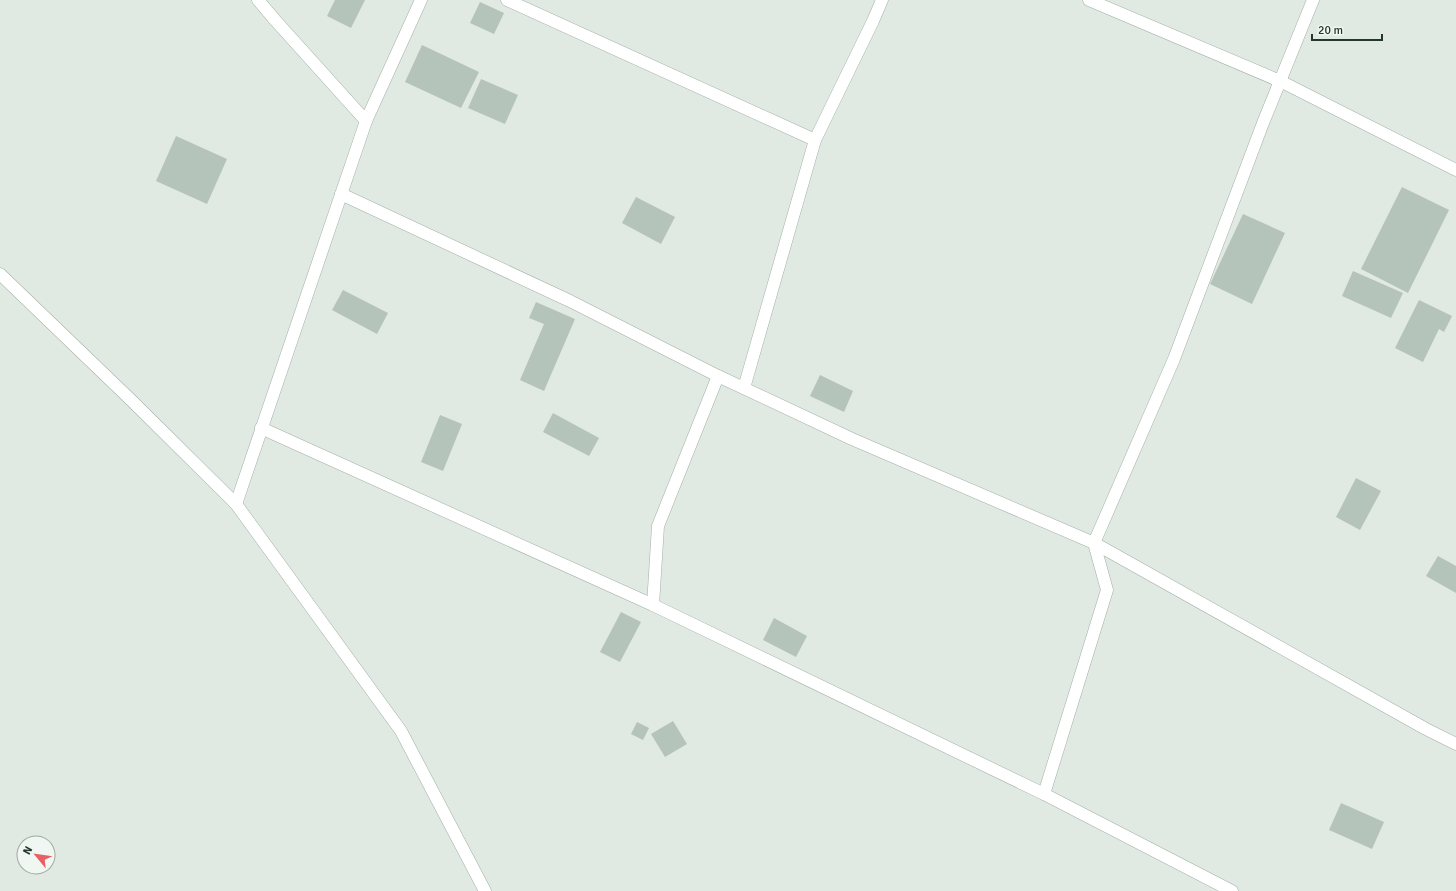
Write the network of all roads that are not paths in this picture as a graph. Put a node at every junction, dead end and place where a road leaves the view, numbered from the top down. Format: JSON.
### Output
{"nodes":[{"id":1,"x":258,"y":0,"type":"edge"},
{"id":2,"x":421,"y":0,"type":"edge"},
{"id":3,"x":507,"y":0,"type":"edge"},
{"id":4,"x":882,"y":0,"type":"edge"},
{"id":5,"x":1089,"y":0,"type":"edge"},
{"id":6,"x":1313,"y":0,"type":"edge"},
{"id":7,"x":1280,"y":81,"type":"junction"},
{"id":8,"x":366,"y":121,"type":"junction"},
{"id":9,"x":815,"y":140,"type":"junction"},
{"id":10,"x":1456,"y":170,"type":"edge"},
{"id":11,"x":341,"y":194,"type":"junction"},
{"id":12,"x":0,"y":274,"type":"edge"},
{"id":13,"x":718,"y":376,"type":"junction"},
{"id":14,"x":744,"y":388,"type":"junction"},
{"id":15,"x":262,"y":428,"type":"junction"},
{"id":16,"x":236,"y":504,"type":"junction"},
{"id":17,"x":1094,"y":543,"type":"junction"},
{"id":18,"x":653,"y":605,"type":"junction"},
{"id":19,"x":1456,"y":744,"type":"edge"},
{"id":20,"x":1044,"y":794,"type":"junction"},
{"id":21,"x":485,"y":891,"type":"edge"},
{"id":22,"x":1232,"y":891,"type":"edge"}],
"edges":[{"from":1,"to":8,"type":"street"},
{"from":2,"to":8,"type":"street"},
{"from":3,"to":9,"type":"street"},
{"from":4,"to":9,"type":"street"},
{"from":5,"to":7,"type":"street"},
{"from":6,"to":7,"type":"street"},
{"from":7,"to":10,"type":"street"},
{"from":7,"to":17,"type":"street"},
{"from":8,"to":11,"type":"street"},
{"from":9,"to":14,"type":"street"},
{"from":11,"to":13,"type":"street"},
{"from":11,"to":15,"type":"street"},
{"from":12,"to":16,"type":"street"},
{"from":13,"to":14,"type":"street"},
{"from":13,"to":18,"type":"street"},
{"from":14,"to":17,"type":"street"},
{"from":15,"to":16,"type":"street"},
{"from":15,"to":18,"type":"street"},
{"from":16,"to":21,"type":"street"},
{"from":17,"to":19,"type":"street"},
{"from":17,"to":20,"type":"street"},
{"from":18,"to":20,"type":"street"},
{"from":20,"to":22,"type":"street"}]}
